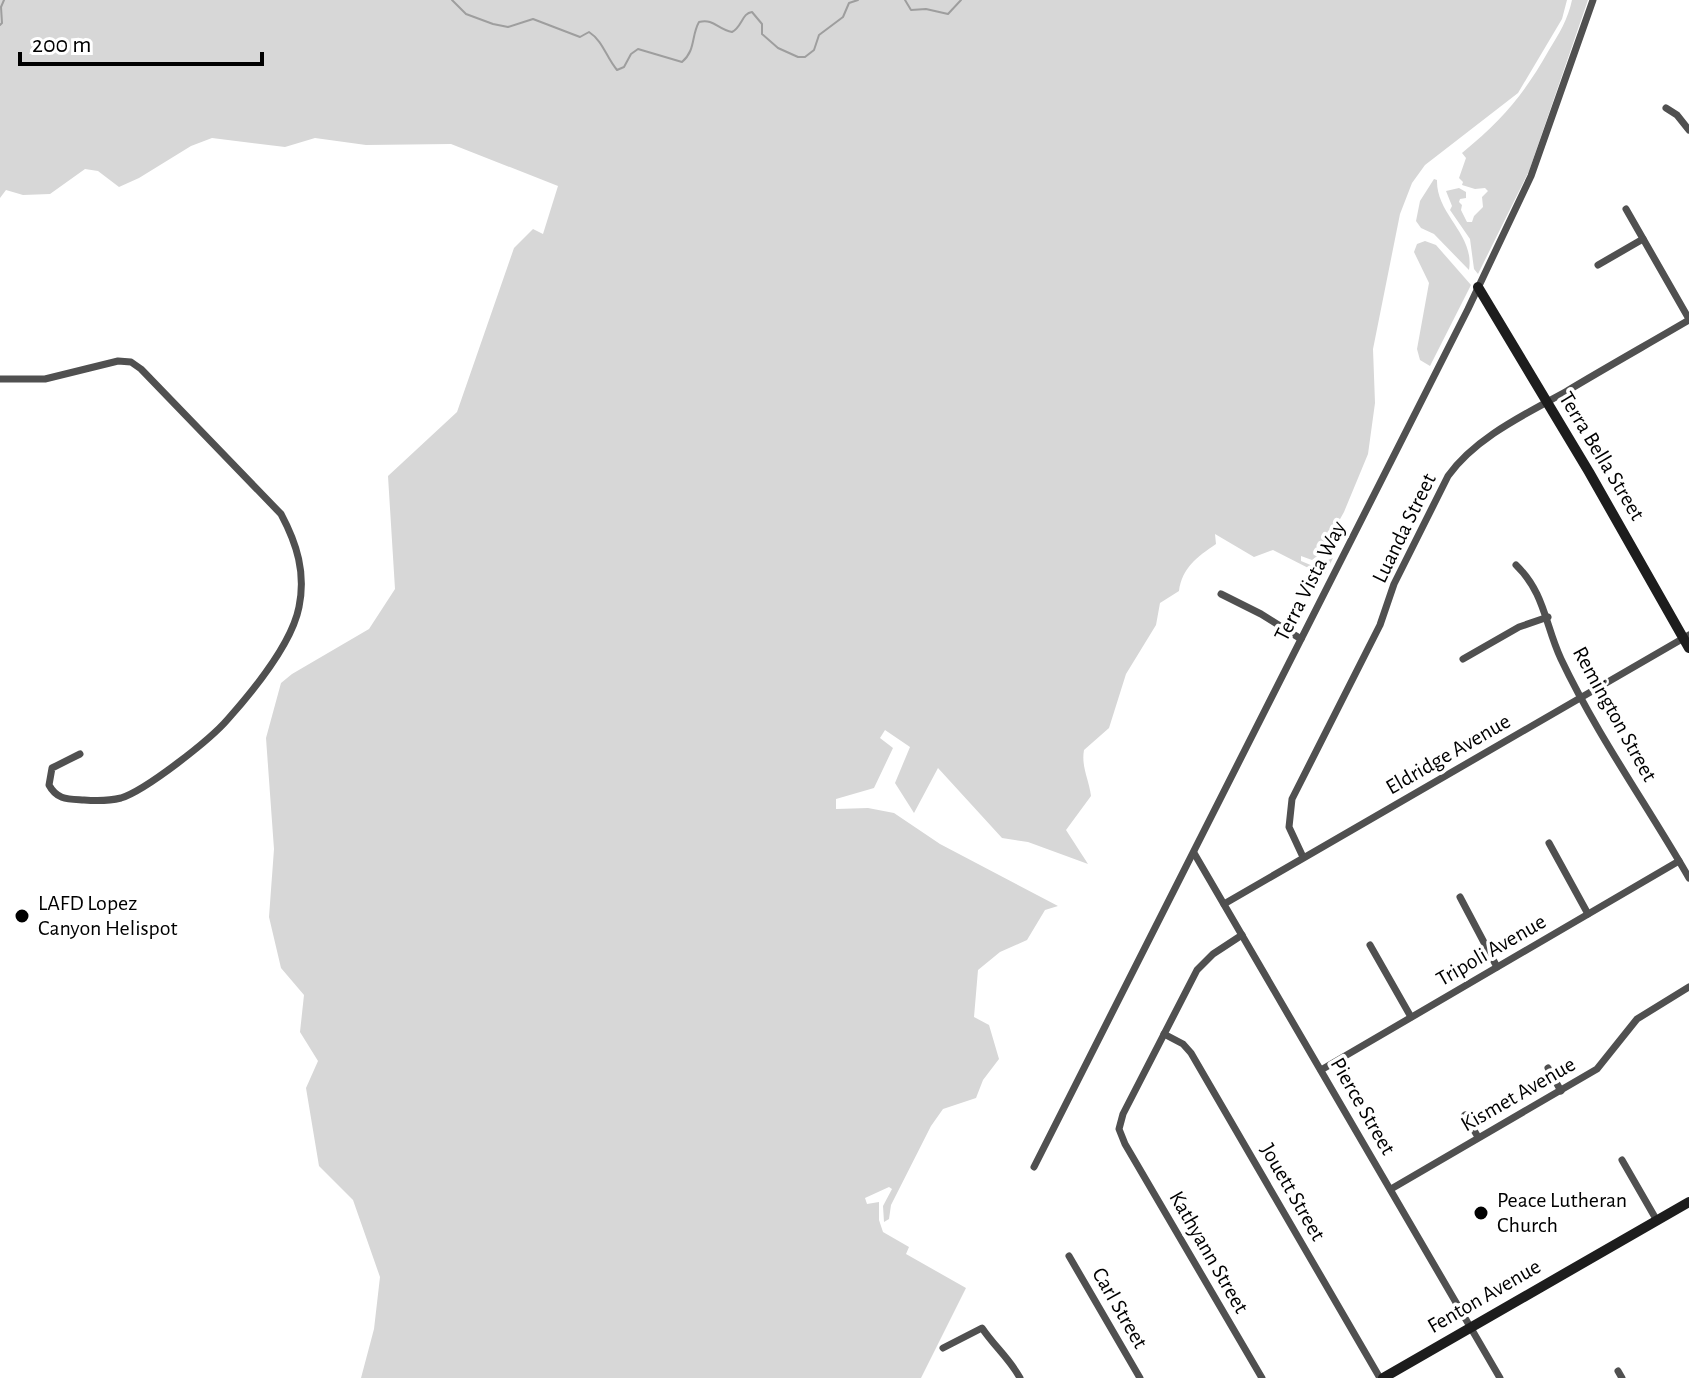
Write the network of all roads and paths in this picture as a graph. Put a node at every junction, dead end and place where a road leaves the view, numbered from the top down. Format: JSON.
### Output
{"nodes":[{"id":1,"x":1593,"y":0,"type":"edge"},
{"id":2,"x":1666,"y":108,"type":"dead end"},
{"id":3,"x":1689,"y":130,"type":"edge"},
{"id":4,"x":1626,"y":209,"type":"dead end"},
{"id":5,"x":1643,"y":239,"type":"junction"},
{"id":6,"x":1598,"y":265,"type":"dead end"},
{"id":7,"x":1478,"y":287,"type":"junction"},
{"id":8,"x":1689,"y":320,"type":"edge"},
{"id":9,"x":0,"y":379,"type":"edge"},
{"id":10,"x":1546,"y":402,"type":"junction"},
{"id":11,"x":1516,"y":565,"type":"dead end"},
{"id":12,"x":1221,"y":594,"type":"dead end"},
{"id":13,"x":1548,"y":617,"type":"junction"},
{"id":14,"x":1301,"y":639,"type":"junction"},
{"id":15,"x":1687,"y":640,"type":"edge"},
{"id":16,"x":1463,"y":659,"type":"dead end"},
{"id":17,"x":1581,"y":696,"type":"junction"},
{"id":18,"x":80,"y":754,"type":"dead end"},
{"id":19,"x":1549,"y":843,"type":"dead end"},
{"id":20,"x":1194,"y":853,"type":"junction"},
{"id":21,"x":1303,"y":857,"type":"junction"},
{"id":22,"x":1679,"y":861,"type":"junction"},
{"id":23,"x":1689,"y":878,"type":"edge"},
{"id":24,"x":1460,"y":897,"type":"dead end"},
{"id":25,"x":1224,"y":904,"type":"junction"},
{"id":26,"x":1588,"y":914,"type":"junction"},
{"id":27,"x":1242,"y":935,"type":"junction"},
{"id":28,"x":1370,"y":945,"type":"dead end"},
{"id":29,"x":1497,"y":967,"type":"junction"},
{"id":30,"x":1689,"y":987,"type":"edge"},
{"id":31,"x":1411,"y":1017,"type":"junction"},
{"id":32,"x":1164,"y":1034,"type":"junction"},
{"id":33,"x":1548,"y":1068,"type":"dead end"},
{"id":34,"x":1321,"y":1070,"type":"junction"},
{"id":35,"x":1561,"y":1091,"type":"junction"},
{"id":36,"x":1465,"y":1115,"type":"dead end"},
{"id":37,"x":1478,"y":1137,"type":"junction"},
{"id":38,"x":1622,"y":1160,"type":"dead end"},
{"id":39,"x":1034,"y":1167,"type":"dead end"},
{"id":40,"x":1391,"y":1189,"type":"junction"},
{"id":41,"x":1689,"y":1202,"type":"edge"},
{"id":42,"x":1656,"y":1219,"type":"junction"},
{"id":43,"x":1069,"y":1256,"type":"dead end"},
{"id":44,"x":1471,"y":1327,"type":"junction"},
{"id":45,"x":943,"y":1348,"type":"dead end"},
{"id":46,"x":1020,"y":1378,"type":"edge"},
{"id":47,"x":1140,"y":1378,"type":"edge"},
{"id":48,"x":1262,"y":1378,"type":"edge"},
{"id":49,"x":1382,"y":1378,"type":"edge"},
{"id":50,"x":1500,"y":1378,"type":"edge"}],
"edges":[{"from":1,"to":7,"type":"street","name":"Terra Vista Way"},
{"from":2,"to":3,"type":"street"},
{"from":4,"to":5,"type":"street"},
{"from":5,"to":6,"type":"street"},
{"from":5,"to":8,"type":"street"},
{"from":7,"to":10,"type":"street","name":"Terra Bella Street"},
{"from":7,"to":14,"type":"street","name":"Terra Vista Way"},
{"from":8,"to":10,"type":"street","name":"Luanda Street"},
{"from":9,"to":18,"type":"street"},
{"from":10,"to":15,"type":"street","name":"Terra Bella Street"},
{"from":10,"to":21,"type":"street","name":"Luanda Street"},
{"from":11,"to":13,"type":"street","name":"Remington Street"},
{"from":12,"to":14,"type":"street"},
{"from":13,"to":16,"type":"street"},
{"from":13,"to":17,"type":"street","name":"Remington Street"},
{"from":14,"to":20,"type":"street","name":"Terra Vista Way"},
{"from":15,"to":17,"type":"street","name":"Eldridge Avenue"},
{"from":17,"to":21,"type":"street","name":"Eldridge Avenue"},
{"from":17,"to":22,"type":"street","name":"Remington Street"},
{"from":19,"to":26,"type":"street"},
{"from":20,"to":25,"type":"street","name":"Pierce Street"},
{"from":20,"to":39,"type":"street","name":"Terra Vista Way"},
{"from":21,"to":25,"type":"street","name":"Eldridge Avenue"},
{"from":22,"to":23,"type":"street","name":"Remington Street"},
{"from":22,"to":26,"type":"street","name":"Tripoli Avenue"},
{"from":24,"to":29,"type":"street"},
{"from":25,"to":27,"type":"street","name":"Pierce Street"},
{"from":26,"to":29,"type":"street","name":"Tripoli Avenue"},
{"from":27,"to":32,"type":"street"},
{"from":27,"to":34,"type":"street","name":"Pierce Street"},
{"from":28,"to":31,"type":"street"},
{"from":29,"to":31,"type":"street","name":"Tripoli Avenue"},
{"from":30,"to":35,"type":"street","name":"Kismet Avenue"},
{"from":31,"to":34,"type":"street","name":"Tripoli Avenue"},
{"from":32,"to":48,"type":"street","name":"Kathyann Street"},
{"from":32,"to":49,"type":"street","name":"Jouett Street"},
{"from":33,"to":35,"type":"street"},
{"from":34,"to":40,"type":"street","name":"Pierce Street"},
{"from":35,"to":37,"type":"street","name":"Kismet Avenue"},
{"from":36,"to":37,"type":"street"},
{"from":37,"to":40,"type":"street","name":"Kismet Avenue"},
{"from":38,"to":42,"type":"street"},
{"from":40,"to":44,"type":"street","name":"Pierce Street"},
{"from":41,"to":42,"type":"street","name":"Fenton Avenue"},
{"from":42,"to":44,"type":"street","name":"Fenton Avenue"},
{"from":43,"to":47,"type":"street","name":"Carl Street"},
{"from":44,"to":49,"type":"street","name":"Fenton Avenue"},
{"from":44,"to":50,"type":"street","name":"Pierce Street"},
{"from":45,"to":46,"type":"street"}]}
